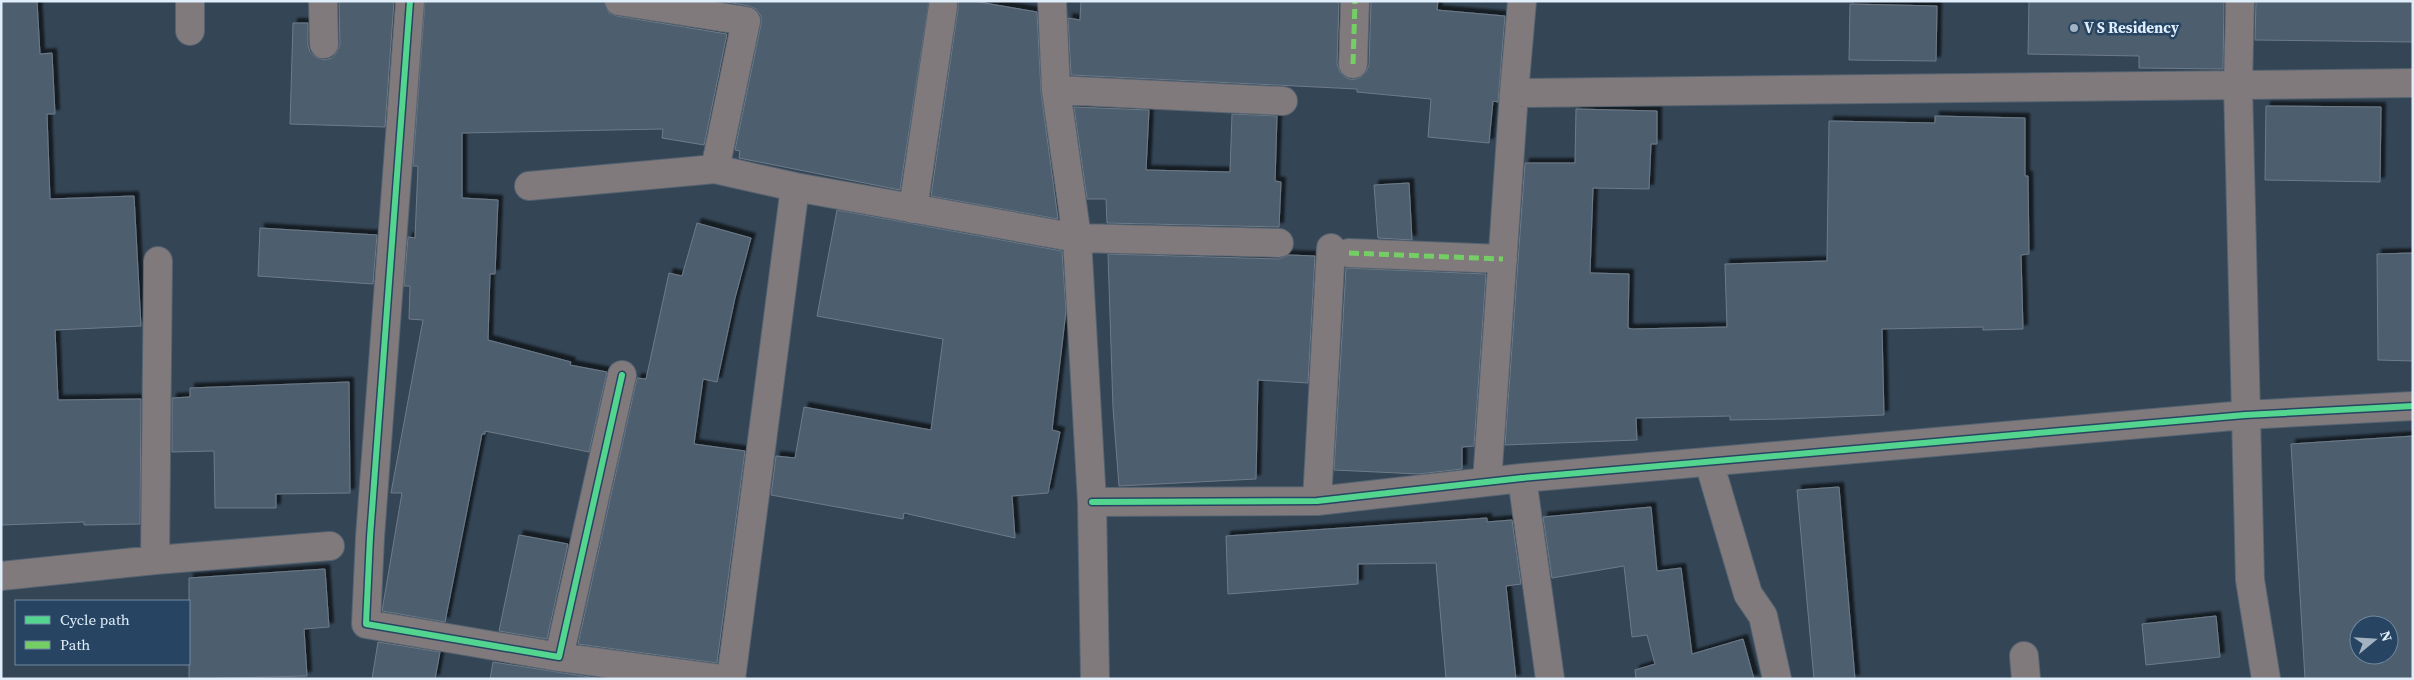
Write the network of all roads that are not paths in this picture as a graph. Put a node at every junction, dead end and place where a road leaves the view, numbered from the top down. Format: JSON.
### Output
{"nodes":[{"id":1,"x":190,"y":1,"type":"edge"},
{"id":2,"x":323,"y":1,"type":"edge"},
{"id":3,"x":410,"y":1,"type":"edge"},
{"id":4,"x":619,"y":1,"type":"edge"},
{"id":5,"x":1052,"y":1,"type":"edge"},
{"id":6,"x":1355,"y":1,"type":"edge"},
{"id":7,"x":1522,"y":1,"type":"edge"},
{"id":8,"x":2240,"y":1,"type":"edge"},
{"id":9,"x":943,"y":6,"type":"dead end"},
{"id":10,"x":190,"y":31,"type":"dead end"},
{"id":11,"x":324,"y":44,"type":"dead end"},
{"id":12,"x":1354,"y":64,"type":"dead end"},
{"id":13,"x":2413,"y":83,"type":"edge"},
{"id":14,"x":2238,"y":85,"type":"junction"},
{"id":15,"x":1056,"y":90,"type":"junction"},
{"id":16,"x":1514,"y":93,"type":"junction"},
{"id":17,"x":1283,"y":100,"type":"dead end"},
{"id":18,"x":715,"y":169,"type":"junction"},
{"id":19,"x":529,"y":186,"type":"dead end"},
{"id":20,"x":795,"y":187,"type":"junction"},
{"id":21,"x":913,"y":209,"type":"junction"},
{"id":22,"x":1077,"y":238,"type":"junction"},
{"id":23,"x":1279,"y":243,"type":"dead end"},
{"id":24,"x":1503,"y":259,"type":"junction"},
{"id":25,"x":158,"y":261,"type":"dead end"},
{"id":26,"x":622,"y":375,"type":"dead end"},
{"id":27,"x":2413,"y":406,"type":"edge"},
{"id":28,"x":2246,"y":415,"type":"junction"},
{"id":29,"x":1709,"y":462,"type":"junction"},
{"id":30,"x":1522,"y":478,"type":"junction"},
{"id":31,"x":1487,"y":482,"type":"junction"},
{"id":32,"x":1317,"y":500,"type":"junction"},
{"id":33,"x":1092,"y":502,"type":"junction"},
{"id":34,"x":330,"y":546,"type":"dead end"},
{"id":35,"x":155,"y":560,"type":"junction"},
{"id":36,"x":1,"y":576,"type":"edge"},
{"id":37,"x":559,"y":657,"type":"junction"},
{"id":38,"x":722,"y":679,"type":"edge"},
{"id":39,"x":732,"y":679,"type":"edge"},
{"id":40,"x":1095,"y":679,"type":"edge"},
{"id":41,"x":1550,"y":679,"type":"edge"},
{"id":42,"x":1777,"y":679,"type":"edge"},
{"id":43,"x":2266,"y":679,"type":"edge"}],
"edges":[{"from":1,"to":10,"type":"street"},
{"from":2,"to":11,"type":"street"},
{"from":3,"to":37,"type":"street"},
{"from":4,"to":18,"type":"street"},
{"from":5,"to":15,"type":"street"},
{"from":6,"to":12,"type":"street"},
{"from":7,"to":16,"type":"street"},
{"from":8,"to":14,"type":"street"},
{"from":9,"to":21,"type":"street"},
{"from":13,"to":14,"type":"street"},
{"from":14,"to":16,"type":"street"},
{"from":14,"to":28,"type":"street"},
{"from":15,"to":17,"type":"street"},
{"from":15,"to":22,"type":"street"},
{"from":16,"to":24,"type":"street"},
{"from":18,"to":19,"type":"street"},
{"from":18,"to":20,"type":"street"},
{"from":20,"to":21,"type":"street"},
{"from":20,"to":39,"type":"street"},
{"from":21,"to":22,"type":"street"},
{"from":22,"to":23,"type":"street"},
{"from":22,"to":33,"type":"street"},
{"from":24,"to":31,"type":"street"},
{"from":24,"to":32,"type":"street"},
{"from":25,"to":35,"type":"street"},
{"from":26,"to":37,"type":"street"},
{"from":27,"to":28,"type":"street"},
{"from":28,"to":29,"type":"street"},
{"from":28,"to":43,"type":"street"},
{"from":29,"to":30,"type":"street"},
{"from":29,"to":42,"type":"street"},
{"from":30,"to":31,"type":"street"},
{"from":30,"to":41,"type":"street"},
{"from":31,"to":32,"type":"street"},
{"from":32,"to":33,"type":"street"},
{"from":33,"to":40,"type":"street"},
{"from":34,"to":35,"type":"street"},
{"from":35,"to":36,"type":"street"},
{"from":37,"to":38,"type":"street"}]}
